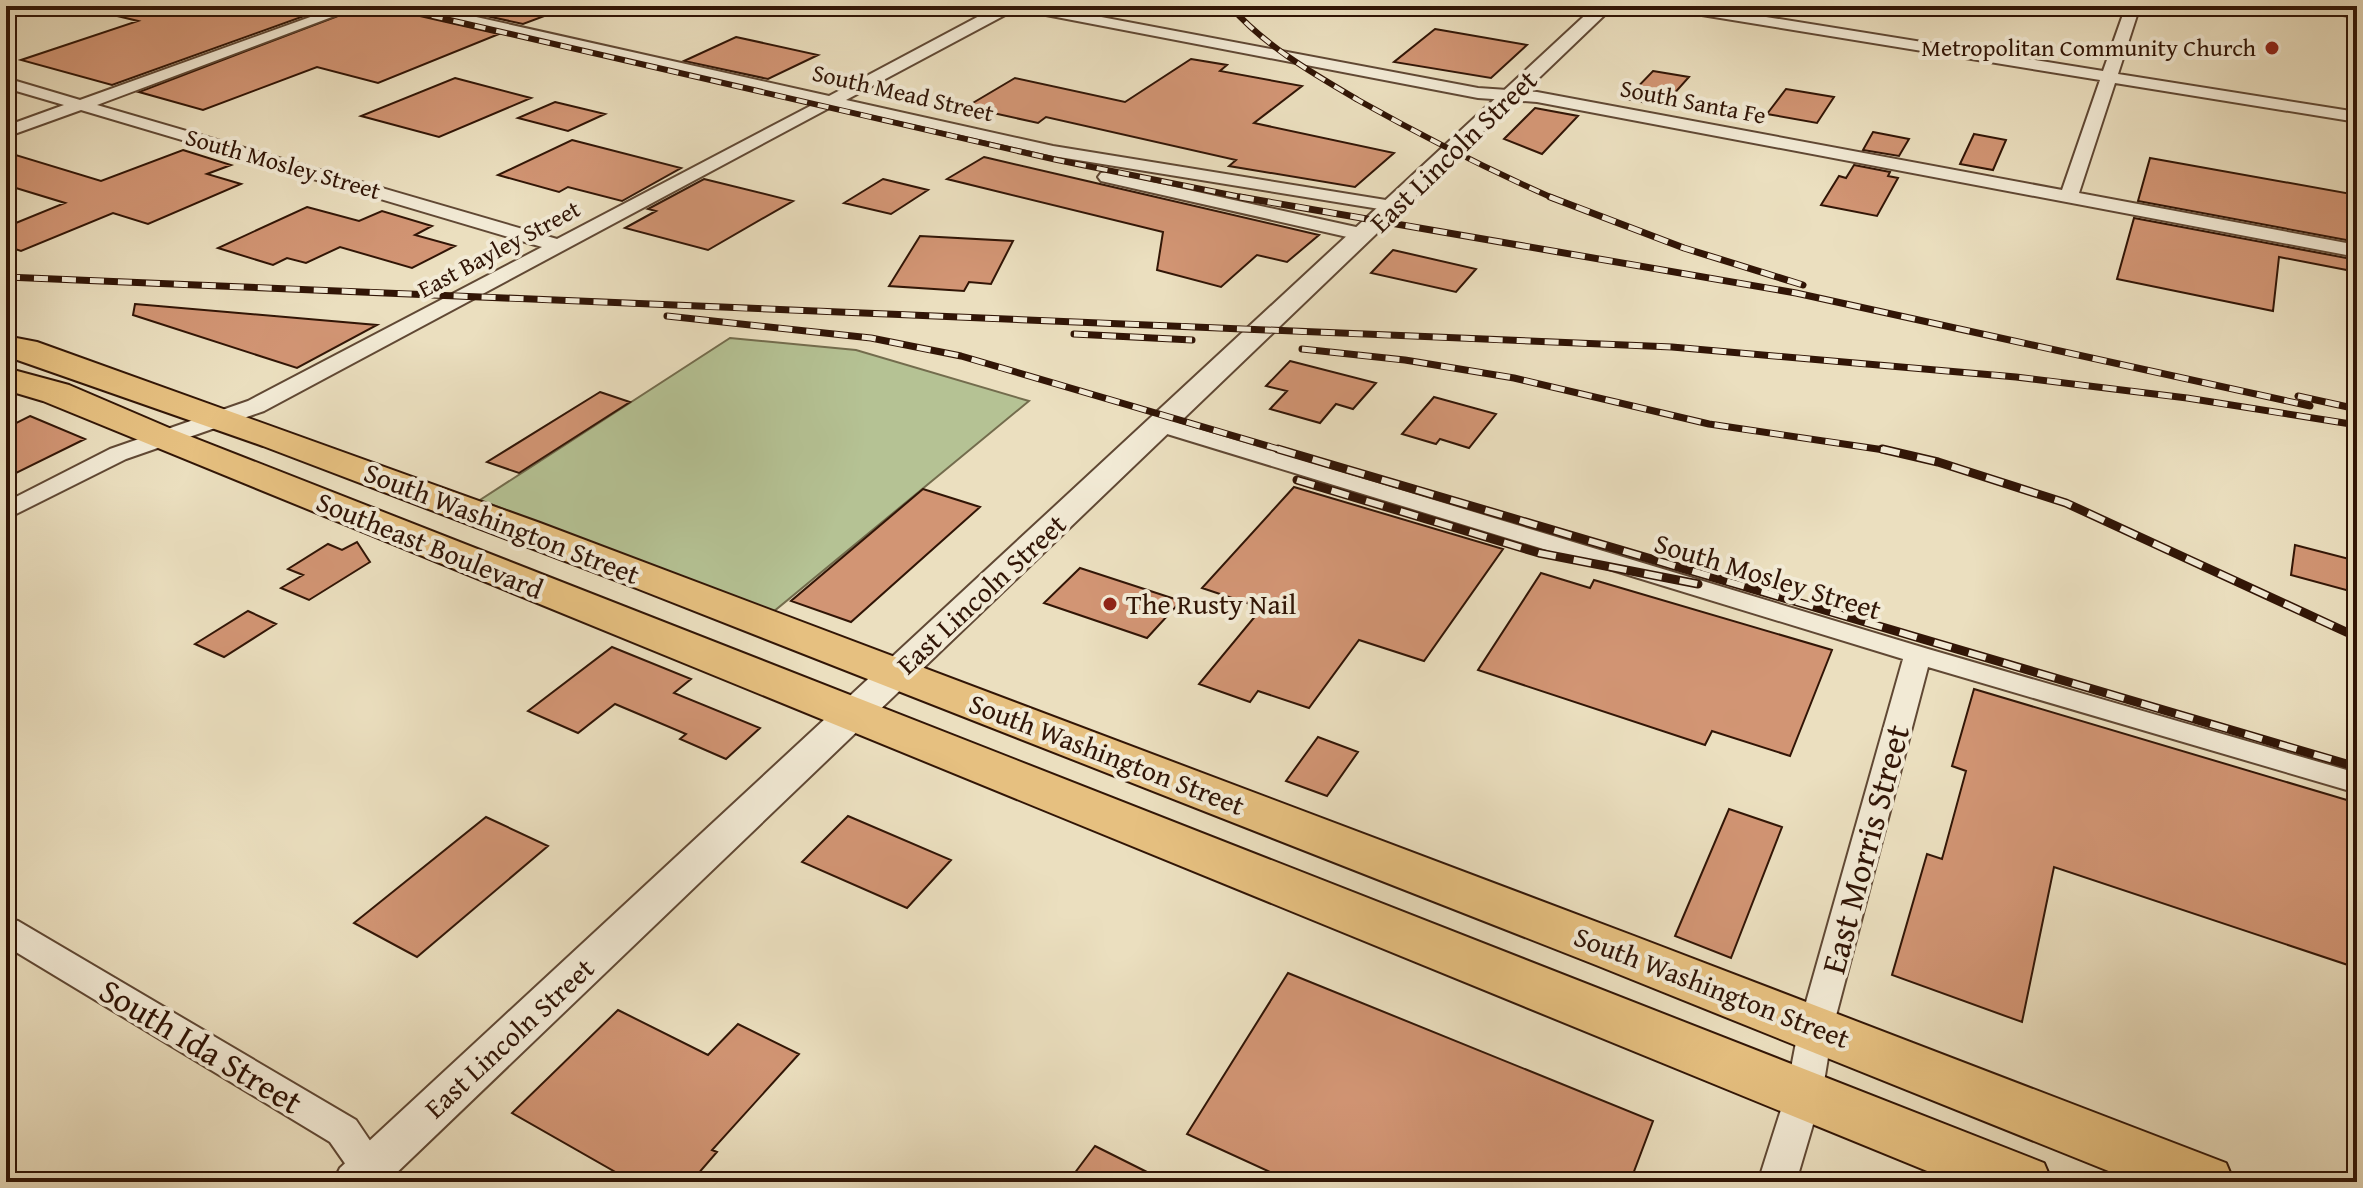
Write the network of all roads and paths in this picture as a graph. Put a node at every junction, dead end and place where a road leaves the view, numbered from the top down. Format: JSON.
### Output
{"nodes":[{"id":1,"x":354,"y":6,"type":"edge"},
{"id":2,"x":408,"y":6,"type":"edge"},
{"id":3,"x":1005,"y":6,"type":"edge"},
{"id":4,"x":1020,"y":6,"type":"edge"},
{"id":5,"x":1605,"y":6,"type":"edge"},
{"id":6,"x":1671,"y":6,"type":"edge"},
{"id":7,"x":2133,"y":6,"type":"edge"},
{"id":8,"x":2315,"y":6,"type":"edge"},
{"id":9,"x":2357,"y":12,"type":"edge"},
{"id":10,"x":2110,"y":77,"type":"junction"},
{"id":11,"x":6,"y":83,"type":"edge"},
{"id":12,"x":1511,"y":95,"type":"junction"},
{"id":13,"x":82,"y":104,"type":"junction"},
{"id":14,"x":822,"y":106,"type":"junction"},
{"id":15,"x":2357,"y":117,"type":"edge"},
{"id":16,"x":6,"y":132,"type":"edge"},
{"id":17,"x":2069,"y":197,"type":"junction"},
{"id":18,"x":1392,"y":206,"type":"junction"},
{"id":19,"x":1365,"y":235,"type":"junction"},
{"id":20,"x":560,"y":246,"type":"junction"},
{"id":21,"x":2357,"y":251,"type":"edge"},
{"id":22,"x":11,"y":353,"type":"edge"},
{"id":23,"x":220,"y":416,"type":"junction"},
{"id":24,"x":1162,"y":425,"type":"junction"},
{"id":25,"x":161,"y":438,"type":"junction"},
{"id":26,"x":6,"y":512,"type":"edge"},
{"id":27,"x":1918,"y":655,"type":"junction"},
{"id":28,"x":896,"y":673,"type":"junction"},
{"id":29,"x":854,"y":713,"type":"junction"},
{"id":30,"x":2357,"y":783,"type":"edge"},
{"id":31,"x":6,"y":930,"type":"edge"},
{"id":32,"x":1816,"y":1027,"type":"junction"},
{"id":33,"x":1804,"y":1094,"type":"junction"},
{"id":34,"x":369,"y":1178,"type":"edge"},
{"id":35,"x":1777,"y":1182,"type":"edge"},
{"id":36,"x":2022,"y":1182,"type":"edge"},
{"id":37,"x":2204,"y":1182,"type":"edge"}],
"edges":[{"from":1,"to":13,"type":"street"},
{"from":2,"to":14,"type":"street","name":"South Mead Street"},
{"from":3,"to":14,"type":"street","name":"East Bayley Street"},
{"from":4,"to":12,"type":"street","name":"South Santa Fe"},
{"from":5,"to":12,"type":"street","name":"East Lincoln Street"},
{"from":6,"to":10,"type":"street"},
{"from":7,"to":10,"type":"street"},
{"from":8,"to":9,"type":"street"},
{"from":10,"to":15,"type":"street"},
{"from":10,"to":17,"type":"street"},
{"from":11,"to":13,"type":"street","name":"South Mosley Street"},
{"from":12,"to":17,"type":"street","name":"South Santa Fe"},
{"from":12,"to":18,"type":"street","name":"East Lincoln Street"},
{"from":13,"to":16,"type":"street"},
{"from":13,"to":20,"type":"street","name":"South Mosley Street"},
{"from":14,"to":18,"type":"street","name":"South Mead Street"},
{"from":14,"to":19,"type":"street","name":"South Mead Street"},
{"from":14,"to":20,"type":"street","name":"East Bayley Street"},
{"from":17,"to":21,"type":"street","name":"South Santa Fe"},
{"from":18,"to":19,"type":"street","name":"East Lincoln Street"},
{"from":19,"to":24,"type":"street","name":"East Lincoln Street"},
{"from":20,"to":23,"type":"street","name":"East Bayley Street"},
{"from":22,"to":23,"type":"main road","name":"South Washington Street"},
{"from":22,"to":25,"type":"main road","name":"Southeast Boulevard"},
{"from":23,"to":25,"type":"street","name":"East Bayley Street"},
{"from":23,"to":28,"type":"main road","name":"South Washington Street"},
{"from":24,"to":27,"type":"street","name":"South Mosley Street"},
{"from":24,"to":28,"type":"street","name":"East Lincoln Street"},
{"from":25,"to":26,"type":"street","name":"East Bayley Street"},
{"from":25,"to":29,"type":"main road","name":"Southeast Boulevard"},
{"from":27,"to":30,"type":"street","name":"South Mosley Street"},
{"from":27,"to":32,"type":"street","name":"East Morris Street"},
{"from":28,"to":29,"type":"street","name":"East Lincoln Street"},
{"from":28,"to":32,"type":"main road","name":"South Washington Street"},
{"from":29,"to":33,"type":"main road","name":"South Washington Street"},
{"from":29,"to":34,"type":"street","name":"East Lincoln Street"},
{"from":31,"to":34,"type":"street","name":"South Ida Street"},
{"from":32,"to":33,"type":"street","name":"East Morris Street"},
{"from":32,"to":37,"type":"main road","name":"South Washington Street"},
{"from":33,"to":35,"type":"street","name":"East Morris Street"},
{"from":33,"to":36,"type":"main road","name":"South Washington Street"}]}
